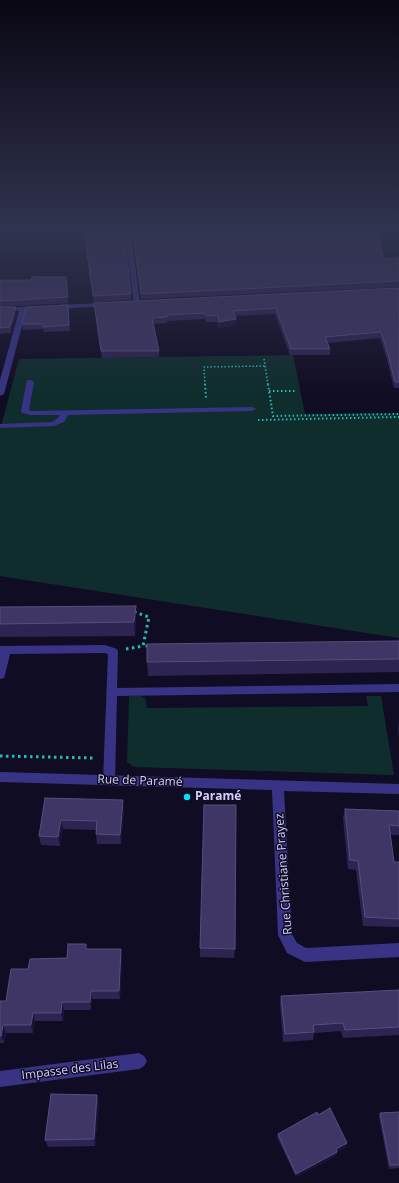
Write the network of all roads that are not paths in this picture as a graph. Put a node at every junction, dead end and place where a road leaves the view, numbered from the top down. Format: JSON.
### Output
{"nodes":[{"id":1,"x":135,"y":287,"type":"edge"},
{"id":2,"x":146,"y":303,"type":"edge"},
{"id":3,"x":128,"y":304,"type":"edge"},
{"id":4,"x":137,"y":304,"type":"junction"},
{"id":5,"x":113,"y":305,"type":"edge"},
{"id":6,"x":51,"y":307,"type":"edge"},
{"id":7,"x":23,"y":308,"type":"junction"},
{"id":8,"x":43,"y":308,"type":"edge"},
{"id":9,"x":0,"y":310,"type":"edge"},
{"id":10,"x":30,"y":382,"type":"dead end"},
{"id":11,"x":0,"y":394,"type":"edge"},
{"id":12,"x":252,"y":409,"type":"road end"},
{"id":13,"x":66,"y":412,"type":"junction"},
{"id":14,"x":0,"y":426,"type":"edge"},
{"id":15,"x":3,"y":650,"type":"edge"},
{"id":16,"x":0,"y":675,"type":"edge"},
{"id":17,"x":399,"y":688,"type":"edge"},
{"id":18,"x":112,"y":692,"type":"junction"},
{"id":19,"x":0,"y":777,"type":"edge"},
{"id":20,"x":109,"y":780,"type":"junction"},
{"id":21,"x":278,"y":786,"type":"junction"},
{"id":22,"x":399,"y":789,"type":"edge"},
{"id":23,"x":399,"y":950,"type":"edge"},
{"id":24,"x":139,"y":1061,"type":"dead end"},
{"id":25,"x":0,"y":1079,"type":"edge"}],
"edges":[{"from":1,"to":4,"type":"street"},
{"from":2,"to":4,"type":"street"},
{"from":3,"to":4,"type":"street"},
{"from":5,"to":6,"type":"street"},
{"from":7,"to":8,"type":"street"},
{"from":7,"to":9,"type":"street"},
{"from":7,"to":11,"type":"street"},
{"from":10,"to":13,"type":"street"},
{"from":12,"to":13,"type":"street"},
{"from":13,"to":14,"type":"street"},
{"from":15,"to":16,"type":"street"},
{"from":15,"to":18,"type":"street"},
{"from":17,"to":18,"type":"street"},
{"from":18,"to":20,"type":"street"},
{"from":19,"to":20,"type":"street","name":"Rue de Paramé"},
{"from":20,"to":21,"type":"street","name":"Rue de Paramé"},
{"from":21,"to":22,"type":"street","name":"Rue de Paramé"},
{"from":21,"to":23,"type":"street","name":"Rue Christiane Prayez"},
{"from":24,"to":25,"type":"street","name":"Impasse des Lilas"}]}
